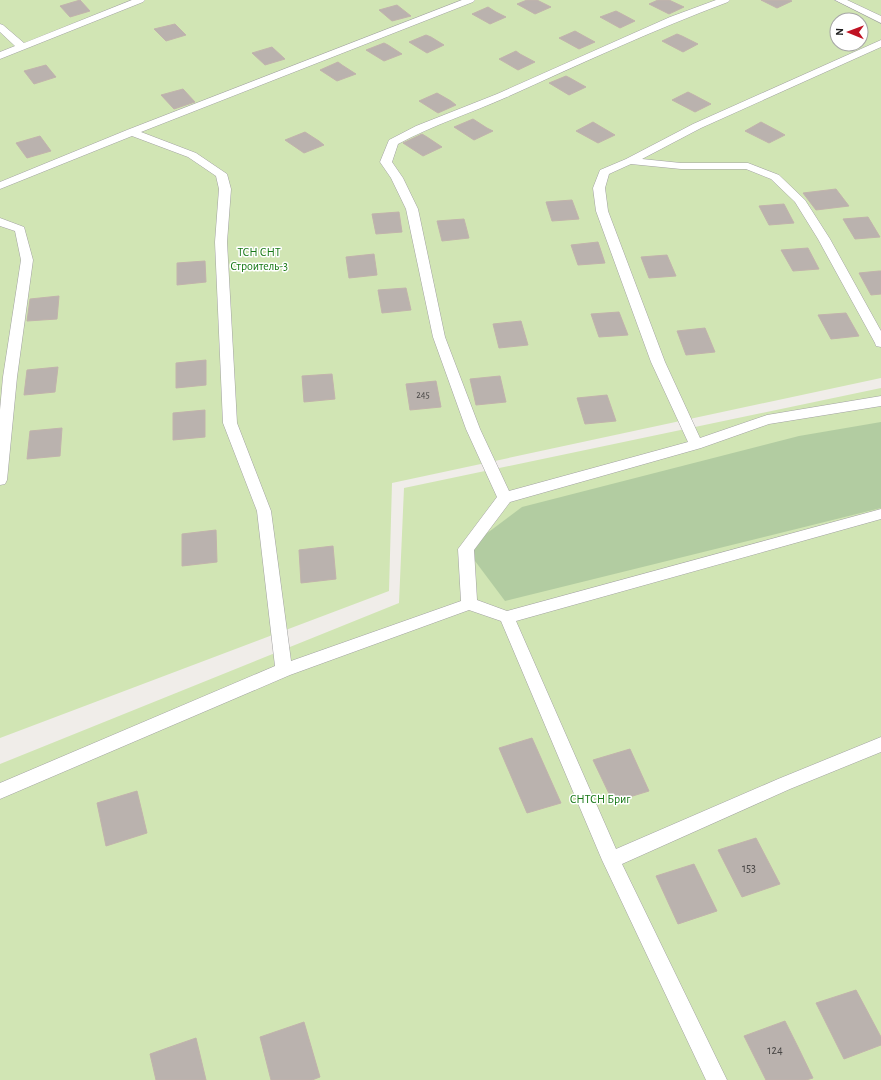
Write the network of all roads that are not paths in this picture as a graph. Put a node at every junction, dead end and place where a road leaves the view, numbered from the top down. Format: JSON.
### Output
{"nodes":[{"id":1,"x":140,"y":0,"type":"edge"},
{"id":2,"x":470,"y":0,"type":"edge"},
{"id":3,"x":725,"y":0,"type":"edge"},
{"id":4,"x":840,"y":0,"type":"edge"},
{"id":5,"x":881,"y":20,"type":"edge"},
{"id":6,"x":0,"y":27,"type":"edge"},
{"id":7,"x":881,"y":42,"type":"edge"},
{"id":8,"x":22,"y":47,"type":"junction"},
{"id":9,"x":0,"y":56,"type":"edge"},
{"id":10,"x":131,"y":132,"type":"junction"},
{"id":11,"x":630,"y":161,"type":"junction"},
{"id":12,"x":0,"y":186,"type":"edge"},
{"id":13,"x":0,"y":222,"type":"edge"},
{"id":14,"x":881,"y":344,"type":"edge"},
{"id":15,"x":881,"y":401,"type":"edge"},
{"id":16,"x":696,"y":445,"type":"junction"},
{"id":17,"x":0,"y":480,"type":"edge"},
{"id":18,"x":505,"y":498,"type":"junction"},
{"id":19,"x":881,"y":514,"type":"edge"},
{"id":20,"x":469,"y":604,"type":"junction"},
{"id":21,"x":508,"y":617,"type":"junction"},
{"id":22,"x":284,"y":670,"type":"junction"},
{"id":23,"x":881,"y":744,"type":"edge"},
{"id":24,"x":0,"y":791,"type":"edge"},
{"id":25,"x":611,"y":860,"type":"junction"},
{"id":26,"x":717,"y":1080,"type":"edge"}],
"edges":[{"from":1,"to":8,"type":"lane"},
{"from":2,"to":10,"type":"lane"},
{"from":3,"to":18,"type":"lane"},
{"from":4,"to":5,"type":"lane"},
{"from":6,"to":8,"type":"lane"},
{"from":7,"to":11,"type":"lane"},
{"from":8,"to":9,"type":"lane"},
{"from":10,"to":12,"type":"lane"},
{"from":10,"to":22,"type":"lane"},
{"from":11,"to":14,"type":"lane"},
{"from":11,"to":16,"type":"lane"},
{"from":13,"to":17,"type":"lane"},
{"from":15,"to":16,"type":"lane"},
{"from":16,"to":18,"type":"lane"},
{"from":18,"to":20,"type":"lane"},
{"from":19,"to":21,"type":"lane"},
{"from":20,"to":21,"type":"lane"},
{"from":20,"to":22,"type":"lane"},
{"from":21,"to":25,"type":"lane"},
{"from":22,"to":24,"type":"lane"},
{"from":23,"to":25,"type":"lane"},
{"from":25,"to":26,"type":"lane"}]}
